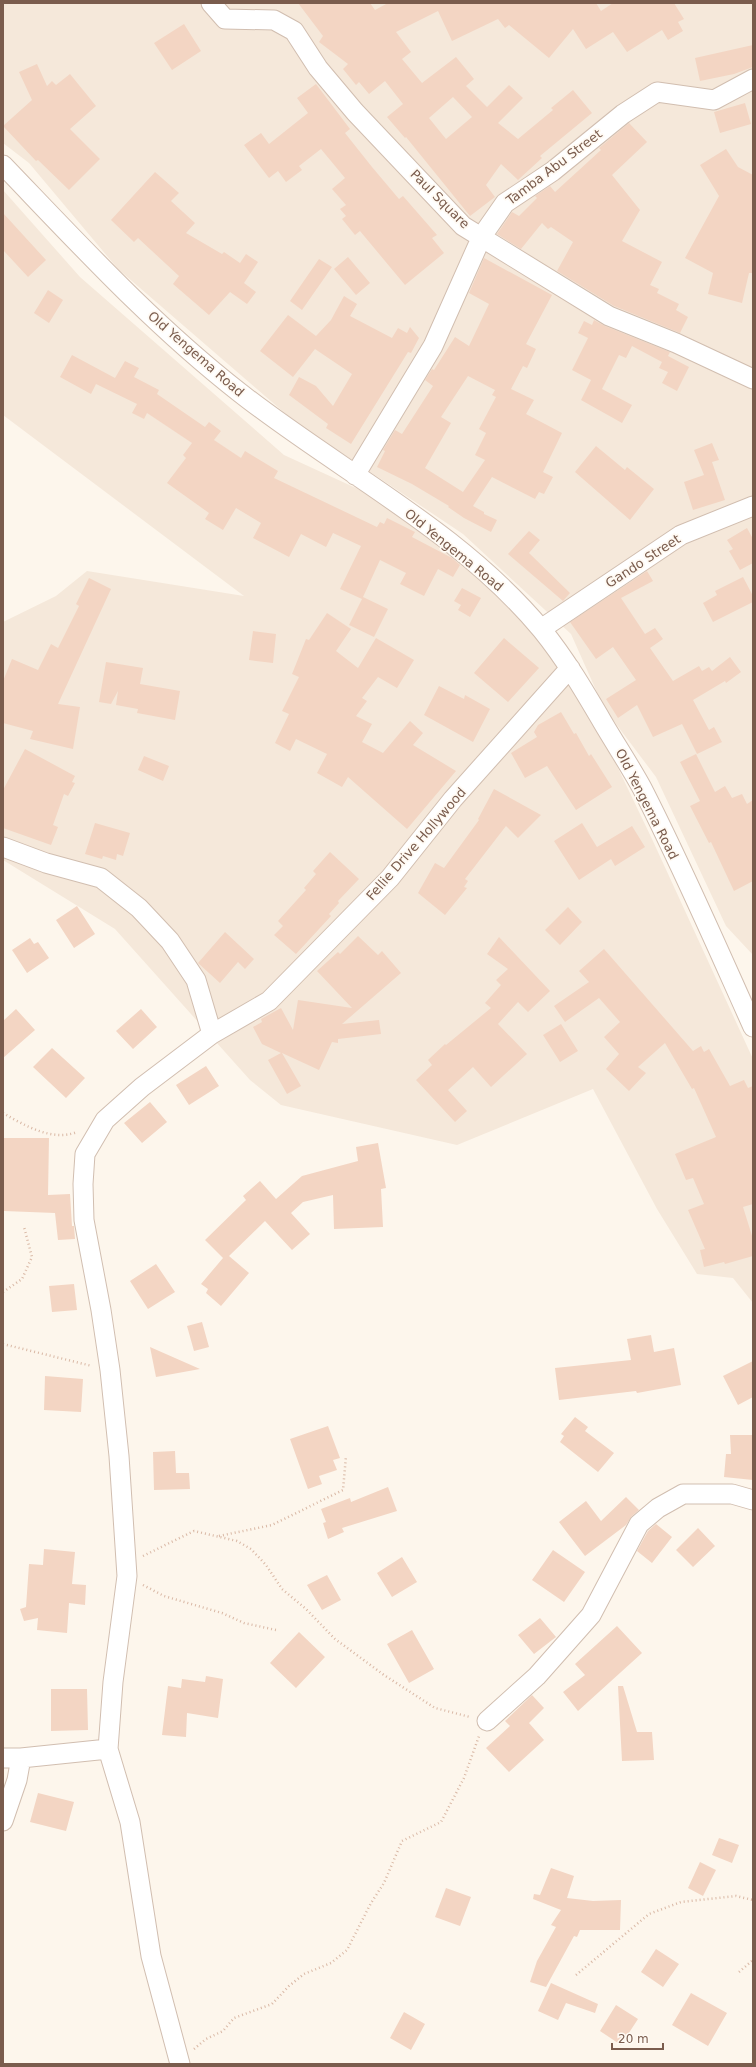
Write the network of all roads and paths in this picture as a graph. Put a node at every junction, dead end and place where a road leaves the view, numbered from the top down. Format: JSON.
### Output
{"nodes":[{"id":1,"x":211,"y":3,"type":"edge"},
{"id":2,"x":753,"y":79,"type":"edge"},
{"id":3,"x":3,"y":165,"type":"edge"},
{"id":4,"x":482,"y":236,"type":"junction"},
{"id":5,"x":753,"y":379,"type":"edge"},
{"id":6,"x":354,"y":475,"type":"junction"},
{"id":7,"x":753,"y":506,"type":"edge"},
{"id":8,"x":541,"y":629,"type":"junction"},
{"id":9,"x":570,"y":668,"type":"junction"},
{"id":10,"x":3,"y":847,"type":"edge"},
{"id":11,"x":753,"y":1027,"type":"edge"},
{"id":12,"x":212,"y":1034,"type":"junction"},
{"id":13,"x":3,"y":1113,"type":"edge"},
{"id":14,"x":106,"y":1120,"type":"junction"},
{"id":15,"x":24,"y":1227,"type":"dead end"},
{"id":16,"x":3,"y":1292,"type":"edge"},
{"id":17,"x":3,"y":1344,"type":"edge"},
{"id":18,"x":110,"y":1370,"type":"junction"},
{"id":19,"x":346,"y":1456,"type":"dead end"},
{"id":20,"x":753,"y":1500,"type":"edge"},
{"id":21,"x":218,"y":1536,"type":"junction"},
{"id":22,"x":126,"y":1576,"type":"junction"},
{"id":23,"x":276,"y":1630,"type":"dead end"},
{"id":24,"x":487,"y":1721,"type":"junction"},
{"id":25,"x":108,"y":1749,"type":"junction"},
{"id":26,"x":12,"y":1758,"type":"edge"},
{"id":27,"x":3,"y":1821,"type":"edge"},
{"id":28,"x":753,"y":1900,"type":"edge"},
{"id":29,"x":753,"y":1960,"type":"edge"},
{"id":30,"x":739,"y":1972,"type":"dead end"},
{"id":31,"x":576,"y":1975,"type":"dead end"},
{"id":32,"x":180,"y":2063,"type":"edge"}],
"edges":[{"from":1,"to":4,"type":"street","name":"Paul Square"},
{"from":2,"to":4,"type":"street","name":"Tamba Abu Street"},
{"from":3,"to":6,"type":"street","name":"Old Yengema Road"},
{"from":4,"to":5,"type":"street","name":"Paul Square"},
{"from":4,"to":6,"type":"street","name":"Tamba Abu Street"},
{"from":6,"to":8,"type":"street","name":"Old Yengema Road"},
{"from":7,"to":8,"type":"street","name":"Gando Street"},
{"from":8,"to":9,"type":"street","name":"Old Yengema Road"},
{"from":9,"to":11,"type":"street","name":"Old Yengema Road"},
{"from":9,"to":12,"type":"street","name":"Fellie Drive Hollywood"},
{"from":10,"to":12,"type":"street"},
{"from":12,"to":14,"type":"street","name":"Fellie Drive Hollywood"},
{"from":13,"to":14,"type":"path"},
{"from":14,"to":18,"type":"street","name":"Fellie Drive Hollywood"},
{"from":15,"to":16,"type":"path"},
{"from":17,"to":18,"type":"path"},
{"from":18,"to":22,"type":"street","name":"Fellie Drive Hollywood"},
{"from":19,"to":21,"type":"path"},
{"from":20,"to":24,"type":"street"},
{"from":21,"to":22,"type":"path"},
{"from":21,"to":24,"type":"path"},
{"from":22,"to":23,"type":"path"},
{"from":22,"to":25,"type":"street","name":"Fellie Drive Hollywood"},
{"from":24,"to":32,"type":"path"},
{"from":25,"to":26,"type":"street"},
{"from":25,"to":32,"type":"street"},
{"from":26,"to":27,"type":"street"},
{"from":28,"to":31,"type":"path"},
{"from":29,"to":30,"type":"path"}]}
